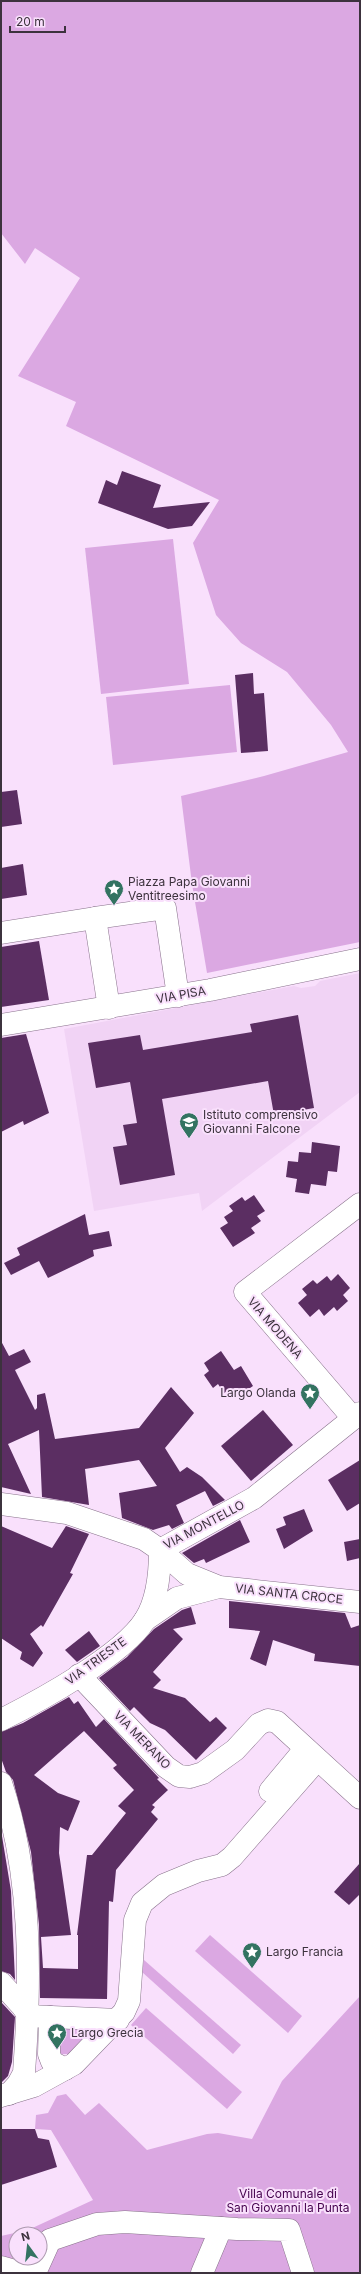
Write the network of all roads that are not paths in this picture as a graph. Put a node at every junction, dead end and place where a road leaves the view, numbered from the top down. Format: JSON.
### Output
{"nodes":[{"id":1,"x":95,"y":918,"type":"junction"},
{"id":2,"x":1,"y":933,"type":"edge"},
{"id":3,"x":360,"y":959,"type":"edge"},
{"id":4,"x":178,"y":996,"type":"junction"},
{"id":5,"x":108,"y":1008,"type":"junction"},
{"id":6,"x":1,"y":1025,"type":"edge"},
{"id":7,"x":360,"y":1204,"type":"edge"},
{"id":8,"x":357,"y":1416,"type":"edge"},
{"id":9,"x":1,"y":1504,"type":"edge"},
{"id":10,"x":160,"y":1550,"type":"junction"},
{"id":11,"x":219,"y":1587,"type":"junction"},
{"id":12,"x":360,"y":1602,"type":"edge"},
{"id":13,"x":145,"y":1620,"type":"junction"},
{"id":14,"x":79,"y":1675,"type":"junction"},
{"id":15,"x":1,"y":1720,"type":"edge"},
{"id":16,"x":311,"y":1754,"type":"junction"},
{"id":17,"x":1,"y":1783,"type":"edge"},
{"id":18,"x":360,"y":1798,"type":"edge"},
{"id":19,"x":1,"y":1983,"type":"edge"},
{"id":20,"x":29,"y":2016,"type":"junction"},
{"id":21,"x":50,"y":2017,"type":"junction"},
{"id":22,"x":118,"y":2020,"type":"junction"},
{"id":23,"x":65,"y":2069,"type":"junction"},
{"id":24,"x":5,"y":2095,"type":"edge"},
{"id":25,"x":229,"y":2229,"type":"junction"},
{"id":26,"x":1,"y":2267,"type":"edge"},
{"id":27,"x":22,"y":2273,"type":"edge"},
{"id":28,"x":35,"y":2273,"type":"edge"},
{"id":29,"x":202,"y":2273,"type":"edge"},
{"id":30,"x":218,"y":2273,"type":"edge"},
{"id":31,"x":303,"y":2273,"type":"edge"}],
"edges":[{"from":1,"to":2,"type":"street"},
{"from":1,"to":4,"type":"street"},
{"from":1,"to":5,"type":"street"},
{"from":3,"to":4,"type":"street","name":"VIA PISA"},
{"from":4,"to":5,"type":"street","name":"VIA PISA"},
{"from":5,"to":6,"type":"street","name":"VIA PISA"},
{"from":7,"to":8,"type":"street","name":"VIA MODENA"},
{"from":8,"to":10,"type":"street","name":"VIA MONTELLO"},
{"from":9,"to":10,"type":"street","name":"VIA MONTELLO"},
{"from":10,"to":11,"type":"street"},
{"from":10,"to":13,"type":"street","name":"VIA TRIESTE"},
{"from":11,"to":12,"type":"street","name":"VIA SANTA CROCE"},
{"from":11,"to":13,"type":"street"},
{"from":13,"to":14,"type":"street","name":"VIA TRIESTE"},
{"from":14,"to":15,"type":"street","name":"VIA TRIESTE"},
{"from":14,"to":16,"type":"street","name":"VIA MERANO"},
{"from":16,"to":18,"type":"street","name":"VIA MERANO"},
{"from":16,"to":22,"type":"street"},
{"from":17,"to":20,"type":"street"},
{"from":19,"to":20,"type":"street"},
{"from":20,"to":21,"type":"street"},
{"from":20,"to":24,"type":"street"},
{"from":21,"to":22,"type":"street"},
{"from":21,"to":23,"type":"street"},
{"from":22,"to":23,"type":"street"},
{"from":23,"to":24,"type":"street"},
{"from":25,"to":28,"type":"street"},
{"from":25,"to":29,"type":"street"},
{"from":25,"to":30,"type":"street"},
{"from":25,"to":31,"type":"street"},
{"from":26,"to":27,"type":"street"}]}
